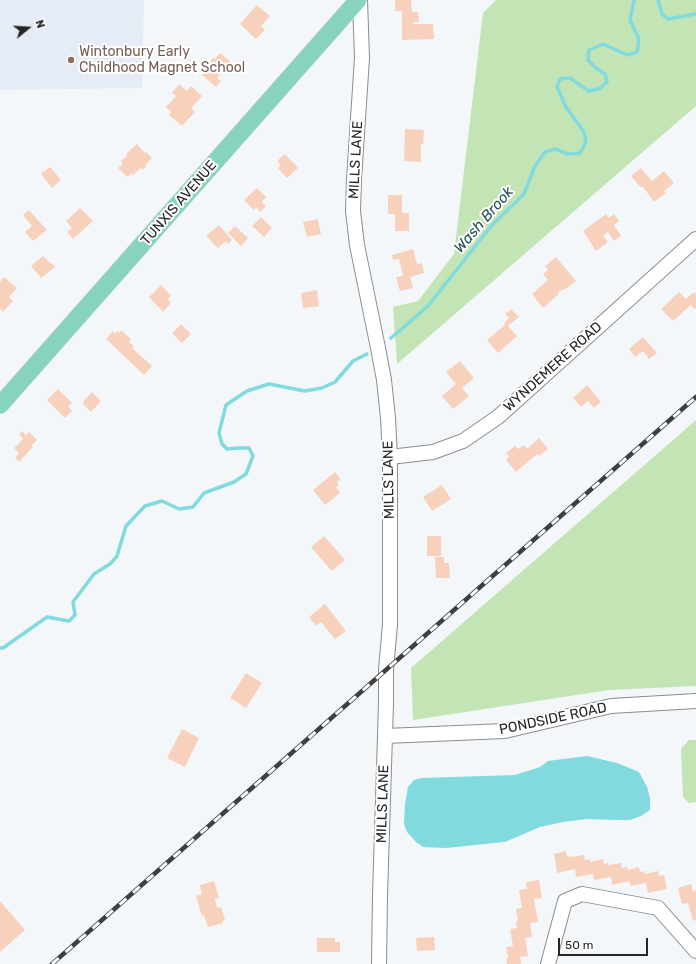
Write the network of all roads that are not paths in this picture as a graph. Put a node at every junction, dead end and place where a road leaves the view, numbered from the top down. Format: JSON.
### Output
{"nodes":[{"id":1,"x":359,"y":0,"type":"edge"},
{"id":2,"x":696,"y":239,"type":"edge"},
{"id":3,"x":0,"y":405,"type":"edge"},
{"id":4,"x":390,"y":457,"type":"junction"},
{"id":5,"x":696,"y":701,"type":"edge"},
{"id":6,"x":385,"y":736,"type":"junction"},
{"id":7,"x":696,"y":951,"type":"edge"},
{"id":8,"x":379,"y":964,"type":"edge"},
{"id":9,"x":548,"y":964,"type":"edge"}],
"edges":[{"from":1,"to":3,"type":"main road","name":"TUNXIS AVENUE"},
{"from":1,"to":4,"type":"street","name":"MILLS LANE"},
{"from":2,"to":4,"type":"street","name":"WYNDEMERE ROAD"},
{"from":4,"to":6,"type":"street","name":"MILLS LANE"},
{"from":5,"to":6,"type":"street","name":"PONDSIDE ROAD"},
{"from":6,"to":8,"type":"street","name":"MILLS LANE"},
{"from":7,"to":9,"type":"street"}]}
